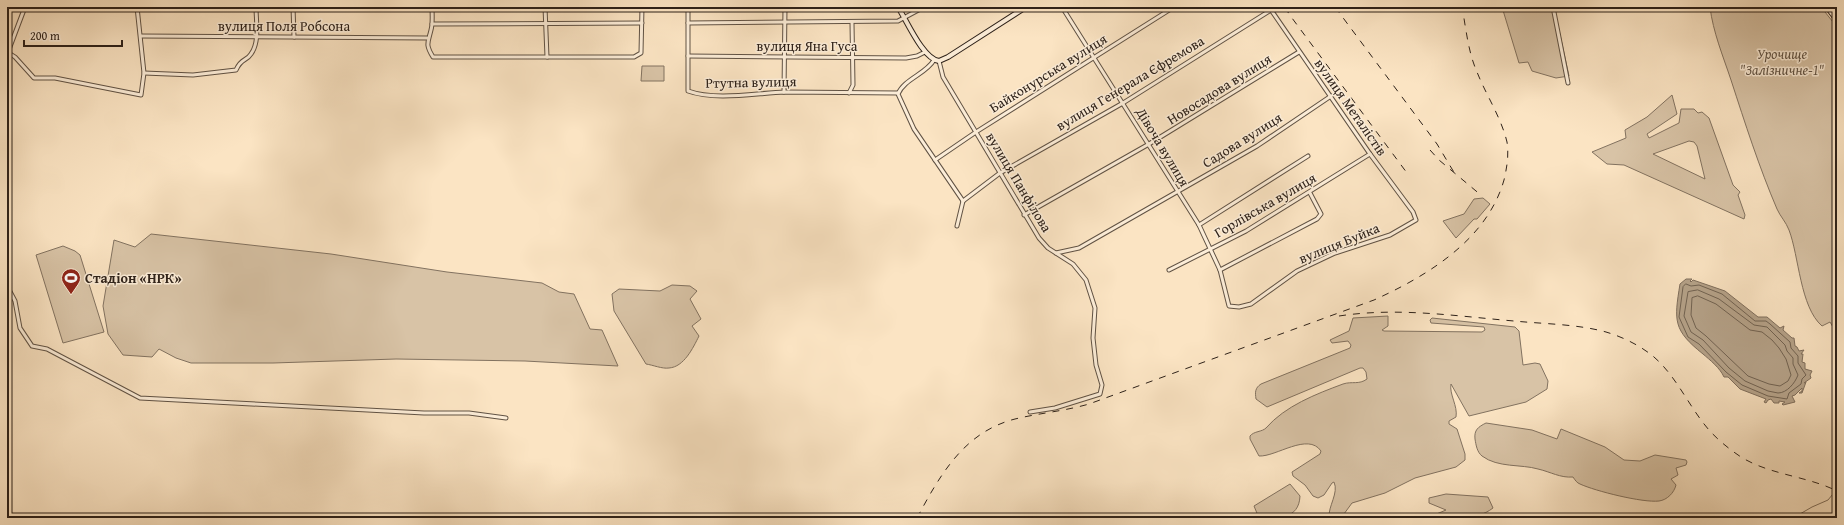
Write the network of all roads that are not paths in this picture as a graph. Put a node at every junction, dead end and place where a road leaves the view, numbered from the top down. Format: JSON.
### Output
{"nodes":[{"id":1,"x":25,"y":7,"type":"edge"},
{"id":2,"x":137,"y":7,"type":"edge"},
{"id":3,"x":256,"y":7,"type":"edge"},
{"id":4,"x":293,"y":7,"type":"edge"},
{"id":5,"x":432,"y":7,"type":"edge"},
{"id":6,"x":545,"y":7,"type":"edge"},
{"id":7,"x":642,"y":7,"type":"edge"},
{"id":8,"x":688,"y":7,"type":"edge"},
{"id":9,"x":785,"y":7,"type":"edge"},
{"id":10,"x":898,"y":7,"type":"edge"},
{"id":11,"x":924,"y":7,"type":"edge"},
{"id":12,"x":1026,"y":7,"type":"edge"},
{"id":13,"x":1062,"y":7,"type":"edge"},
{"id":14,"x":1174,"y":7,"type":"edge"},
{"id":15,"x":1553,"y":7,"type":"edge"},
{"id":16,"x":1827,"y":7,"type":"edge"},
{"id":17,"x":1270,"y":8,"type":"edge"},
{"id":18,"x":905,"y":18,"type":"junction"},
{"id":19,"x":1837,"y":20,"type":"edge"},
{"id":20,"x":688,"y":22,"type":"junction"},
{"id":21,"x":785,"y":22,"type":"junction"},
{"id":22,"x":545,"y":23,"type":"junction"},
{"id":23,"x":642,"y":23,"type":"junction"},
{"id":24,"x":852,"y":23,"type":"junction"},
{"id":25,"x":432,"y":24,"type":"junction"},
{"id":26,"x":141,"y":36,"type":"junction"},
{"id":27,"x":256,"y":37,"type":"junction"},
{"id":28,"x":294,"y":37,"type":"junction"},
{"id":29,"x":427,"y":38,"type":"junction"},
{"id":30,"x":7,"y":52,"type":"edge"},
{"id":31,"x":925,"y":52,"type":"junction"},
{"id":32,"x":1299,"y":52,"type":"junction"},
{"id":33,"x":688,"y":56,"type":"junction"},
{"id":34,"x":852,"y":56,"type":"junction"},
{"id":35,"x":547,"y":57,"type":"junction"},
{"id":36,"x":785,"y":57,"type":"junction"},
{"id":37,"x":1094,"y":57,"type":"junction"},
{"id":38,"x":937,"y":61,"type":"junction"},
{"id":39,"x":144,"y":73,"type":"junction"},
{"id":40,"x":1568,"y":84,"type":"dead end"},
{"id":41,"x":784,"y":92,"type":"junction"},
{"id":42,"x":850,"y":93,"type":"junction"},
{"id":43,"x":898,"y":93,"type":"junction"},
{"id":44,"x":1331,"y":96,"type":"junction"},
{"id":45,"x":1123,"y":103,"type":"junction"},
{"id":46,"x":976,"y":132,"type":"junction"},
{"id":47,"x":1149,"y":144,"type":"junction"},
{"id":48,"x":1370,"y":154,"type":"junction"},
{"id":49,"x":1308,"y":156,"type":"dead end"},
{"id":50,"x":935,"y":160,"type":"junction"},
{"id":51,"x":1000,"y":173,"type":"junction"},
{"id":52,"x":1177,"y":191,"type":"junction"},
{"id":53,"x":1310,"y":193,"type":"junction"},
{"id":54,"x":963,"y":201,"type":"junction"},
{"id":55,"x":1024,"y":215,"type":"junction"},
{"id":56,"x":1416,"y":220,"type":"joint"},
{"id":57,"x":1199,"y":225,"type":"junction"},
{"id":58,"x":957,"y":226,"type":"dead end"},
{"id":59,"x":1210,"y":250,"type":"junction"},
{"id":60,"x":1056,"y":253,"type":"junction"},
{"id":61,"x":1169,"y":270,"type":"dead end"},
{"id":62,"x":1220,"y":270,"type":"junction"},
{"id":63,"x":7,"y":286,"type":"edge"},
{"id":64,"x":1229,"y":306,"type":"joint"},
{"id":65,"x":1030,"y":412,"type":"dead end"},
{"id":66,"x":506,"y":418,"type":"dead end"}],
"edges":[{"from":1,"to":30,"type":"street"},
{"from":2,"to":26,"type":"street"},
{"from":3,"to":27,"type":"street"},
{"from":4,"to":28,"type":"street"},
{"from":5,"to":25,"type":"street"},
{"from":6,"to":22,"type":"street"},
{"from":7,"to":23,"type":"street"},
{"from":8,"to":20,"type":"street","name":"Ртутна вулиця"},
{"from":9,"to":21,"type":"street"},
{"from":10,"to":18,"type":"main road"},
{"from":11,"to":18,"type":"street"},
{"from":12,"to":38,"type":"main road"},
{"from":13,"to":37,"type":"street","name":"Дівоча вулиця"},
{"from":14,"to":37,"type":"street","name":"Байконурська вулиця"},
{"from":15,"to":40,"type":"street"},
{"from":16,"to":19,"type":"main road"},
{"from":17,"to":32,"type":"street","name":"вулиця Металістів"},
{"from":17,"to":45,"type":"street","name":"вулиця Генерала Єфремова"},
{"from":18,"to":24,"type":"street"},
{"from":18,"to":31,"type":"main road"},
{"from":20,"to":21,"type":"street"},
{"from":20,"to":33,"type":"street","name":"Ртутна вулиця"},
{"from":21,"to":24,"type":"street"},
{"from":21,"to":36,"type":"street"},
{"from":22,"to":23,"type":"street"},
{"from":22,"to":25,"type":"street"},
{"from":22,"to":35,"type":"street"},
{"from":23,"to":35,"type":"street"},
{"from":24,"to":34,"type":"street"},
{"from":25,"to":29,"type":"street"},
{"from":26,"to":27,"type":"street","name":"вулиця Поля Робсона"},
{"from":26,"to":39,"type":"street"},
{"from":27,"to":28,"type":"street","name":"вулиця Поля Робсона"},
{"from":27,"to":39,"type":"street"},
{"from":28,"to":29,"type":"street","name":"вулиця Поля Робсона"},
{"from":29,"to":35,"type":"street"},
{"from":30,"to":39,"type":"street"},
{"from":31,"to":34,"type":"street","name":"вулиця Яна Гуса"},
{"from":31,"to":38,"type":"main road"},
{"from":32,"to":44,"type":"street","name":"вулиця Металістів"},
{"from":32,"to":47,"type":"street","name":"Новосадова вулиця"},
{"from":33,"to":36,"type":"street","name":"вулиця Яна Гуса"},
{"from":33,"to":41,"type":"street","name":"Ртутна вулиця"},
{"from":34,"to":36,"type":"street","name":"вулиця Яна Гуса"},
{"from":34,"to":42,"type":"street"},
{"from":36,"to":41,"type":"street"},
{"from":37,"to":45,"type":"street","name":"Дівоча вулиця"},
{"from":37,"to":46,"type":"street","name":"Байконурська вулиця"},
{"from":38,"to":43,"type":"street"},
{"from":38,"to":46,"type":"street","name":"вулиця Панфілова"},
{"from":41,"to":42,"type":"street","name":"Ртутна вулиця"},
{"from":42,"to":43,"type":"street","name":"Ртутна вулиця"},
{"from":43,"to":50,"type":"street"},
{"from":44,"to":48,"type":"street","name":"вулиця Металістів"},
{"from":44,"to":52,"type":"street","name":"Садова вулиця"},
{"from":45,"to":47,"type":"street","name":"Дівоча вулиця"},
{"from":45,"to":51,"type":"street","name":"вулиця Генерала Єфремова"},
{"from":46,"to":50,"type":"street","name":"Байконурська вулиця"},
{"from":46,"to":51,"type":"street","name":"вулиця Панфілова"},
{"from":47,"to":52,"type":"street","name":"Дівоча вулиця"},
{"from":47,"to":55,"type":"street","name":"Новосадова вулиця"},
{"from":48,"to":53,"type":"street","name":"Горлівська вулиця"},
{"from":48,"to":56,"type":"street","name":"вулиця Металістів"},
{"from":49,"to":57,"type":"street"},
{"from":50,"to":54,"type":"street"},
{"from":51,"to":54,"type":"street","name":"вулиця Генерала Єфремова"},
{"from":51,"to":55,"type":"street","name":"вулиця Панфілова"},
{"from":52,"to":57,"type":"street","name":"Дівоча вулиця"},
{"from":52,"to":60,"type":"street","name":"Садова вулиця"},
{"from":53,"to":59,"type":"street","name":"Горлівська вулиця"},
{"from":53,"to":62,"type":"street"},
{"from":54,"to":58,"type":"street"},
{"from":55,"to":60,"type":"street","name":"вулиця Панфілова"},
{"from":56,"to":64,"type":"street","name":"вулиця Буйка"},
{"from":57,"to":59,"type":"street","name":"Дівоча вулиця"},
{"from":59,"to":61,"type":"street","name":"Горлівська вулиця"},
{"from":59,"to":62,"type":"street","name":"Дівоча вулиця"},
{"from":60,"to":65,"type":"street","name":"вулиця Панфілова"},
{"from":62,"to":64,"type":"street","name":"Дівоча вулиця"},
{"from":63,"to":66,"type":"street"}]}
